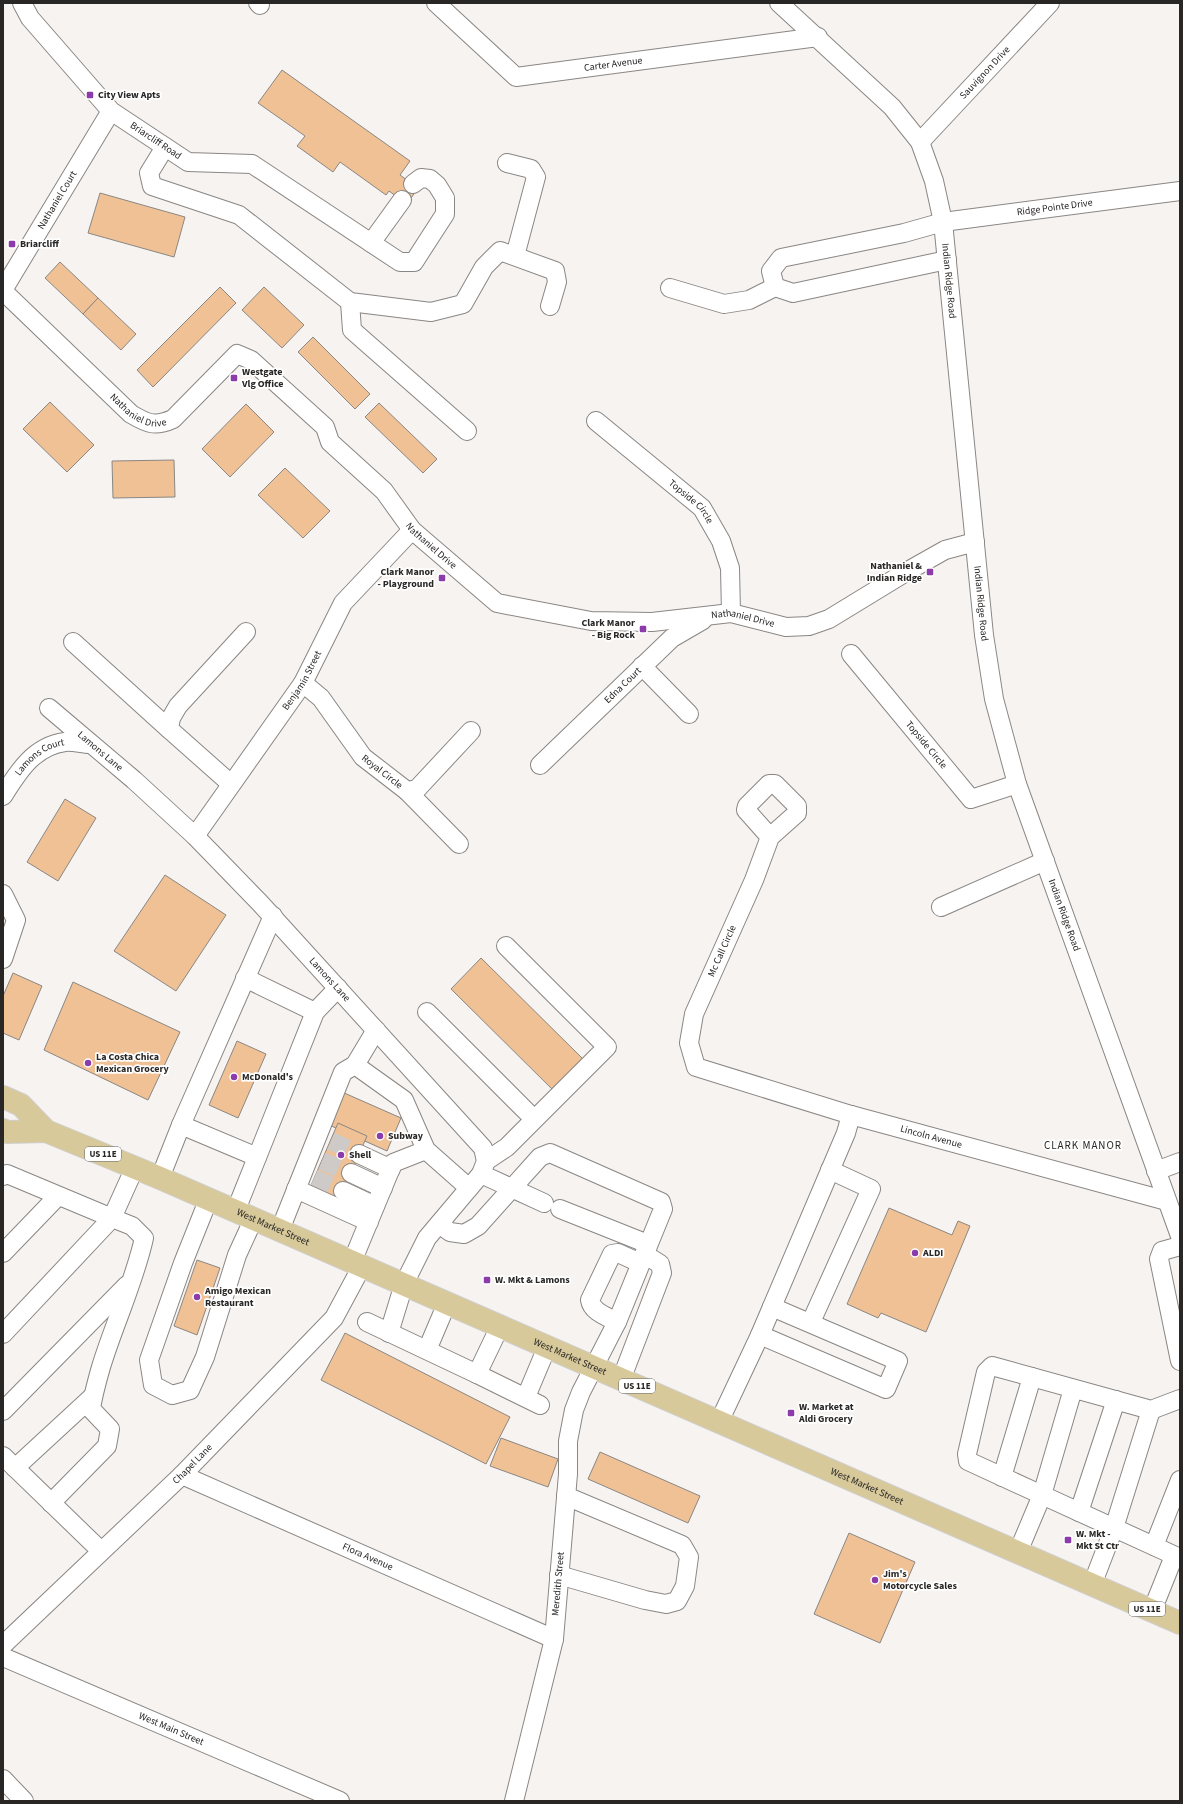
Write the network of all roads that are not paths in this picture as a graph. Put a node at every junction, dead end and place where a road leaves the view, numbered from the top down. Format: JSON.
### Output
{"nodes":[{"id":1,"x":22,"y":3,"type":"edge"},
{"id":2,"x":436,"y":3,"type":"edge"},
{"id":3,"x":1050,"y":3,"type":"edge"},
{"id":4,"x":787,"y":6,"type":"edge"},
{"id":5,"x":818,"y":37,"type":"junction"},
{"id":6,"x":111,"y":111,"type":"junction"},
{"id":7,"x":920,"y":142,"type":"junction"},
{"id":8,"x":165,"y":147,"type":"junction"},
{"id":9,"x":507,"y":163,"type":"dead end"},
{"id":10,"x":413,"y":184,"type":"dead end"},
{"id":11,"x":1173,"y":192,"type":"edge"},
{"id":12,"x":402,"y":200,"type":"dead end"},
{"id":13,"x":1180,"y":204,"type":"edge"},
{"id":14,"x":943,"y":222,"type":"junction"},
{"id":15,"x":371,"y":243,"type":"junction"},
{"id":16,"x":515,"y":256,"type":"junction"},
{"id":17,"x":947,"y":260,"type":"junction"},
{"id":18,"x":775,"y":287,"type":"junction"},
{"id":19,"x":670,"y":288,"type":"dead end"},
{"id":20,"x":3,"y":290,"type":"edge"},
{"id":21,"x":350,"y":302,"type":"junction"},
{"id":22,"x":550,"y":306,"type":"dead end"},
{"id":23,"x":596,"y":421,"type":"dead end"},
{"id":24,"x":467,"y":431,"type":"dead end"},
{"id":25,"x":412,"y":530,"type":"junction"},
{"id":26,"x":975,"y":542,"type":"junction"},
{"id":27,"x":731,"y":613,"type":"junction"},
{"id":28,"x":713,"y":615,"type":"junction"},
{"id":29,"x":246,"y":632,"type":"dead end"},
{"id":30,"x":73,"y":642,"type":"dead end"},
{"id":31,"x":851,"y":654,"type":"dead end"},
{"id":32,"x":642,"y":666,"type":"junction"},
{"id":33,"x":302,"y":683,"type":"junction"},
{"id":34,"x":49,"y":708,"type":"dead end"},
{"id":35,"x":689,"y":714,"type":"dead end"},
{"id":36,"x":170,"y":729,"type":"junction"},
{"id":37,"x":471,"y":731,"type":"dead end"},
{"id":38,"x":90,"y":744,"type":"junction"},
{"id":39,"x":540,"y":765,"type":"dead end"},
{"id":40,"x":231,"y":784,"type":"junction"},
{"id":41,"x":1017,"y":784,"type":"junction"},
{"id":42,"x":407,"y":791,"type":"junction"},
{"id":43,"x":3,"y":796,"type":"edge"},
{"id":44,"x":195,"y":836,"type":"junction"},
{"id":45,"x":770,"y":838,"type":"dead end"},
{"id":46,"x":459,"y":844,"type":"dead end"},
{"id":47,"x":1045,"y":861,"type":"junction"},
{"id":48,"x":3,"y":894,"type":"edge"},
{"id":49,"x":941,"y":907,"type":"dead end"},
{"id":50,"x":272,"y":916,"type":"junction"},
{"id":51,"x":9,"y":917,"type":"edge"},
{"id":52,"x":506,"y":946,"type":"dead end"},
{"id":53,"x":3,"y":959,"type":"edge"},
{"id":54,"x":245,"y":978,"type":"junction"},
{"id":55,"x":338,"y":988,"type":"junction"},
{"id":56,"x":315,"y":1012,"type":"junction"},
{"id":57,"x":427,"y":1012,"type":"dead end"},
{"id":58,"x":376,"y":1030,"type":"junction"},
{"id":59,"x":355,"y":1065,"type":"junction"},
{"id":60,"x":696,"y":1067,"type":"joint"},
{"id":61,"x":3,"y":1097,"type":"edge"},
{"id":62,"x":850,"y":1115,"type":"junction"},
{"id":63,"x":534,"y":1119,"type":"junction"},
{"id":64,"x":181,"y":1125,"type":"junction"},
{"id":65,"x":3,"y":1130,"type":"edge"},
{"id":66,"x":46,"y":1131,"type":"junction"},
{"id":67,"x":426,"y":1150,"type":"junction"},
{"id":68,"x":359,"y":1154,"type":"tunnel mouth"},
{"id":69,"x":257,"y":1157,"type":"junction"},
{"id":70,"x":1180,"y":1162,"type":"edge"},
{"id":71,"x":135,"y":1167,"type":"junction"},
{"id":72,"x":483,"y":1168,"type":"junction"},
{"id":73,"x":391,"y":1169,"type":"junction"},
{"id":74,"x":830,"y":1170,"type":"junction"},
{"id":75,"x":1156,"y":1171,"type":"junction"},
{"id":76,"x":351,"y":1173,"type":"tunnel mouth"},
{"id":77,"x":3,"y":1176,"type":"edge"},
{"id":78,"x":160,"y":1178,"type":"junction"},
{"id":79,"x":304,"y":1180,"type":"junction"},
{"id":80,"x":383,"y":1188,"type":"junction"},
{"id":81,"x":469,"y":1188,"type":"junction"},
{"id":82,"x":512,"y":1189,"type":"junction"},
{"id":83,"x":343,"y":1191,"type":"tunnel mouth"},
{"id":84,"x":58,"y":1196,"type":"junction"},
{"id":85,"x":209,"y":1198,"type":"junction"},
{"id":86,"x":1167,"y":1201,"type":"junction"},
{"id":87,"x":245,"y":1214,"type":"junction"},
{"id":88,"x":372,"y":1214,"type":"junction"},
{"id":89,"x":112,"y":1218,"type":"junction"},
{"id":90,"x":438,"y":1224,"type":"junction"},
{"id":91,"x":280,"y":1230,"type":"junction"},
{"id":92,"x":1180,"y":1236,"type":"edge"},
{"id":93,"x":1180,"y":1246,"type":"edge"},
{"id":94,"x":3,"y":1253,"type":"edge"},
{"id":95,"x":644,"y":1254,"type":"junction"},
{"id":96,"x":357,"y":1264,"type":"junction"},
{"id":97,"x":132,"y":1281,"type":"junction"},
{"id":98,"x":404,"y":1284,"type":"junction"},
{"id":99,"x":447,"y":1303,"type":"junction"},
{"id":100,"x":772,"y":1307,"type":"junction"},
{"id":101,"x":367,"y":1322,"type":"dead end"},
{"id":102,"x":617,"y":1322,"type":"junction"},
{"id":103,"x":811,"y":1322,"type":"junction"},
{"id":104,"x":500,"y":1326,"type":"junction"},
{"id":105,"x":390,"y":1333,"type":"junction"},
{"id":106,"x":3,"y":1334,"type":"edge"},
{"id":107,"x":760,"y":1335,"type":"junction"},
{"id":108,"x":547,"y":1347,"type":"junction"},
{"id":109,"x":427,"y":1350,"type":"junction"},
{"id":110,"x":1180,"y":1361,"type":"edge"},
{"id":111,"x":593,"y":1367,"type":"junction"},
{"id":112,"x":477,"y":1374,"type":"junction"},
{"id":113,"x":1032,"y":1377,"type":"junction"},
{"id":114,"x":621,"y":1380,"type":"junction"},
{"id":115,"x":1073,"y":1389,"type":"junction"},
{"id":116,"x":92,"y":1397,"type":"junction"},
{"id":117,"x":1180,"y":1399,"type":"edge"},
{"id":118,"x":1116,"y":1400,"type":"junction"},
{"id":119,"x":1151,"y":1410,"type":"junction"},
{"id":120,"x":3,"y":1411,"type":"edge"},
{"id":121,"x":719,"y":1422,"type":"junction"},
{"id":122,"x":9,"y":1462,"type":"edge"},
{"id":123,"x":182,"y":1475,"type":"junction"},
{"id":124,"x":1002,"y":1477,"type":"junction"},
{"id":125,"x":1180,"y":1480,"type":"edge"},
{"id":126,"x":1042,"y":1495,"type":"junction"},
{"id":127,"x":566,"y":1496,"type":"junction"},
{"id":128,"x":51,"y":1503,"type":"junction"},
{"id":129,"x":1079,"y":1512,"type":"junction"},
{"id":130,"x":1114,"y":1528,"type":"junction"},
{"id":131,"x":1154,"y":1546,"type":"junction"},
{"id":132,"x":101,"y":1551,"type":"junction"},
{"id":133,"x":1018,"y":1552,"type":"junction"},
{"id":134,"x":1177,"y":1557,"type":"edge"},
{"id":135,"x":559,"y":1575,"type":"junction"},
{"id":136,"x":1092,"y":1585,"type":"junction"},
{"id":137,"x":1152,"y":1611,"type":"junction"},
{"id":138,"x":1180,"y":1623,"type":"edge"},
{"id":139,"x":554,"y":1639,"type":"junction"},
{"id":140,"x":3,"y":1645,"type":"edge"},
{"id":141,"x":3,"y":1657,"type":"edge"},
{"id":142,"x":3,"y":1779,"type":"edge"},
{"id":143,"x":24,"y":1801,"type":"edge"},
{"id":144,"x":340,"y":1801,"type":"edge"},
{"id":145,"x":514,"y":1801,"type":"edge"}],
"edges":[{"from":1,"to":6,"type":"street","name":"Briarcliff Road"},
{"from":2,"to":5,"type":"street","name":"Carter Avenue"},
{"from":3,"to":7,"type":"street","name":"Sauvignon Drive"},
{"from":4,"to":5,"type":"street","name":"Indian Ridge Road"},
{"from":5,"to":7,"type":"street","name":"Indian Ridge Road"},
{"from":6,"to":8,"type":"street","name":"Briarcliff Road"},
{"from":6,"to":20,"type":"street","name":"Nathaniel Court"},
{"from":7,"to":14,"type":"street","name":"Indian Ridge Road"},
{"from":8,"to":15,"type":"street","name":"Briarcliff Road"},
{"from":8,"to":21,"type":"street"},
{"from":9,"to":16,"type":"street"},
{"from":10,"to":15,"type":"street","name":"Briarcliff Road"},
{"from":11,"to":13,"type":"street","name":"Ridge Pointe Drive"},
{"from":11,"to":14,"type":"street","name":"Ridge Pointe Drive"},
{"from":12,"to":15,"type":"street"},
{"from":14,"to":17,"type":"street","name":"Indian Ridge Road"},
{"from":14,"to":18,"type":"street","name":"Ridge Pointe Drive"},
{"from":16,"to":21,"type":"street"},
{"from":16,"to":22,"type":"street"},
{"from":17,"to":18,"type":"street"},
{"from":17,"to":26,"type":"street","name":"Indian Ridge Road"},
{"from":18,"to":19,"type":"street"},
{"from":20,"to":25,"type":"street","name":"Nathaniel Drive"},
{"from":21,"to":24,"type":"street"},
{"from":23,"to":27,"type":"street","name":"Topside Circle"},
{"from":25,"to":28,"type":"street","name":"Nathaniel Drive"},
{"from":25,"to":33,"type":"street","name":"Benjamin Street"},
{"from":26,"to":27,"type":"street","name":"Nathaniel Drive"},
{"from":26,"to":41,"type":"street","name":"Indian Ridge Road"},
{"from":27,"to":28,"type":"street","name":"Nathaniel Drive"},
{"from":28,"to":32,"type":"street","name":"Edna Court"},
{"from":29,"to":36,"type":"street"},
{"from":30,"to":36,"type":"street"},
{"from":31,"to":41,"type":"street","name":"Topside Circle"},
{"from":32,"to":35,"type":"street"},
{"from":32,"to":39,"type":"street","name":"Edna Court"},
{"from":33,"to":40,"type":"street","name":"Benjamin Street"},
{"from":33,"to":42,"type":"street","name":"Royal Circle"},
{"from":34,"to":38,"type":"street","name":"Lamons Lane"},
{"from":36,"to":40,"type":"street"},
{"from":37,"to":42,"type":"street","name":"Royal Circle"},
{"from":38,"to":43,"type":"street","name":"Lamons Court"},
{"from":38,"to":44,"type":"street","name":"Lamons Lane"},
{"from":40,"to":44,"type":"street","name":"Benjamin Street"},
{"from":41,"to":47,"type":"street","name":"Indian Ridge Road"},
{"from":42,"to":46,"type":"street"},
{"from":44,"to":50,"type":"street","name":"Lamons Lane"},
{"from":45,"to":60,"type":"street","name":"Mc Call Circle"},
{"from":47,"to":49,"type":"street"},
{"from":47,"to":75,"type":"street","name":"Indian Ridge Road"},
{"from":48,"to":51,"type":"street"},
{"from":50,"to":54,"type":"street"},
{"from":50,"to":55,"type":"street","name":"Lamons Lane"},
{"from":51,"to":53,"type":"street"},
{"from":52,"to":63,"type":"street"},
{"from":54,"to":56,"type":"street"},
{"from":54,"to":64,"type":"street"},
{"from":55,"to":56,"type":"street"},
{"from":55,"to":58,"type":"street","name":"Lamons Lane"},
{"from":56,"to":69,"type":"street"},
{"from":57,"to":63,"type":"street"},
{"from":58,"to":59,"type":"street"},
{"from":58,"to":72,"type":"street","name":"Lamons Lane"},
{"from":59,"to":67,"type":"street"},
{"from":59,"to":79,"type":"street"},
{"from":60,"to":62,"type":"street","name":"Lincoln Avenue"},
{"from":61,"to":66,"type":"main road","name":"West Market Street","number":"US 11E"},
{"from":62,"to":74,"type":"street"},
{"from":62,"to":86,"type":"street","name":"Lincoln Avenue"},
{"from":63,"to":72,"type":"street"},
{"from":64,"to":69,"type":"street"},
{"from":64,"to":78,"type":"street"},
{"from":65,"to":66,"type":"main road","name":"West Market Street","number":"US 11E"},
{"from":66,"to":71,"type":"main road","name":"West Market Street","number":"US 11E"},
{"from":67,"to":73,"type":"street"},
{"from":67,"to":81,"type":"street"},
{"from":68,"to":73,"type":"street"},
{"from":69,"to":87,"type":"street"},
{"from":70,"to":75,"type":"street"},
{"from":71,"to":78,"type":"main road","name":"West Market Street","number":"US 11E"},
{"from":71,"to":89,"type":"street"},
{"from":72,"to":81,"type":"street"},
{"from":72,"to":82,"type":"street"},
{"from":73,"to":80,"type":"street","name":"Chapel Lane"},
{"from":74,"to":100,"type":"street"},
{"from":74,"to":103,"type":"street"},
{"from":75,"to":86,"type":"street","name":"Indian Ridge Road"},
{"from":76,"to":80,"type":"street"},
{"from":77,"to":84,"type":"street"},
{"from":78,"to":85,"type":"main road","name":"West Market Street","number":"US 11E"},
{"from":79,"to":88,"type":"street"},
{"from":79,"to":91,"type":"street"},
{"from":80,"to":88,"type":"street","name":"Chapel Lane"},
{"from":81,"to":90,"type":"street"},
{"from":82,"to":90,"type":"street","name":"Meredith Street"},
{"from":82,"to":95,"type":"street"},
{"from":82,"to":95,"type":"street","name":"Meredith Street"},
{"from":83,"to":88,"type":"street"},
{"from":84,"to":89,"type":"street"},
{"from":84,"to":94,"type":"street"},
{"from":85,"to":87,"type":"main road","name":"West Market Street","number":"US 11E"},
{"from":85,"to":87,"type":"street"},
{"from":86,"to":92,"type":"street","name":"Indian Ridge Road"},
{"from":87,"to":91,"type":"main road","name":"West Market Street","number":"US 11E"},
{"from":88,"to":96,"type":"street","name":"Chapel Lane"},
{"from":89,"to":97,"type":"street"},
{"from":89,"to":106,"type":"street"},
{"from":90,"to":98,"type":"street"},
{"from":91,"to":96,"type":"main road","name":"West Market Street","number":"US 11E"},
{"from":93,"to":110,"type":"street"},
{"from":95,"to":102,"type":"street","name":"Meredith Street"},
{"from":95,"to":102,"type":"street"},
{"from":95,"to":114,"type":"street"},
{"from":96,"to":98,"type":"main road","name":"West Market Street","number":"US 11E"},
{"from":96,"to":123,"type":"street","name":"Chapel Lane"},
{"from":97,"to":116,"type":"street"},
{"from":97,"to":120,"type":"street"},
{"from":98,"to":99,"type":"main road","name":"West Market Street","number":"US 11E"},
{"from":98,"to":105,"type":"street"},
{"from":99,"to":104,"type":"main road","name":"West Market Street","number":"US 11E"},
{"from":99,"to":109,"type":"street"},
{"from":100,"to":103,"type":"street"},
{"from":100,"to":107,"type":"street"},
{"from":101,"to":105,"type":"street"},
{"from":102,"to":111,"type":"street","name":"Meredith Street"},
{"from":103,"to":107,"type":"street"},
{"from":104,"to":108,"type":"main road","name":"West Market Street","number":"US 11E"},
{"from":104,"to":112,"type":"street"},
{"from":105,"to":109,"type":"street"},
{"from":107,"to":121,"type":"street"},
{"from":108,"to":111,"type":"main road","name":"West Market Street","number":"US 11E"},
{"from":108,"to":112,"type":"street"},
{"from":109,"to":112,"type":"street"},
{"from":111,"to":114,"type":"main road","name":"West Market Street","number":"US 11E"},
{"from":111,"to":127,"type":"street","name":"Meredith Street"},
{"from":113,"to":115,"type":"street"},
{"from":113,"to":124,"type":"street"},
{"from":113,"to":124,"type":"street"},
{"from":114,"to":121,"type":"main road","name":"West Market Street","number":"US 11E"},
{"from":115,"to":118,"type":"street"},
{"from":115,"to":126,"type":"street"},
{"from":116,"to":122,"type":"street"},
{"from":116,"to":128,"type":"street"},
{"from":117,"to":119,"type":"street"},
{"from":118,"to":119,"type":"street"},
{"from":118,"to":129,"type":"street"},
{"from":119,"to":130,"type":"street"},
{"from":121,"to":133,"type":"main road","name":"West Market Street","number":"US 11E"},
{"from":122,"to":128,"type":"street"},
{"from":123,"to":132,"type":"street","name":"Chapel Lane"},
{"from":123,"to":139,"type":"street","name":"Flora Avenue"},
{"from":124,"to":126,"type":"street"},
{"from":125,"to":131,"type":"street"},
{"from":126,"to":129,"type":"street"},
{"from":126,"to":133,"type":"street"},
{"from":127,"to":135,"type":"street","name":"Meredith Street"},
{"from":127,"to":135,"type":"street"},
{"from":128,"to":132,"type":"street"},
{"from":129,"to":130,"type":"street"},
{"from":130,"to":131,"type":"street"},
{"from":130,"to":136,"type":"street"},
{"from":131,"to":134,"type":"street"},
{"from":132,"to":140,"type":"street","name":"Chapel Lane"},
{"from":133,"to":136,"type":"main road","name":"West Market Street","number":"US 11E"},
{"from":134,"to":137,"type":"street"},
{"from":135,"to":139,"type":"street","name":"Meredith Street"},
{"from":136,"to":137,"type":"main road","name":"West Market Street","number":"US 11E"},
{"from":137,"to":138,"type":"main road","name":"West Market Street","number":"US 11E"},
{"from":139,"to":145,"type":"street","name":"Meredith Street"},
{"from":141,"to":144,"type":"street","name":"West Main Street"},
{"from":142,"to":143,"type":"street"}]}
